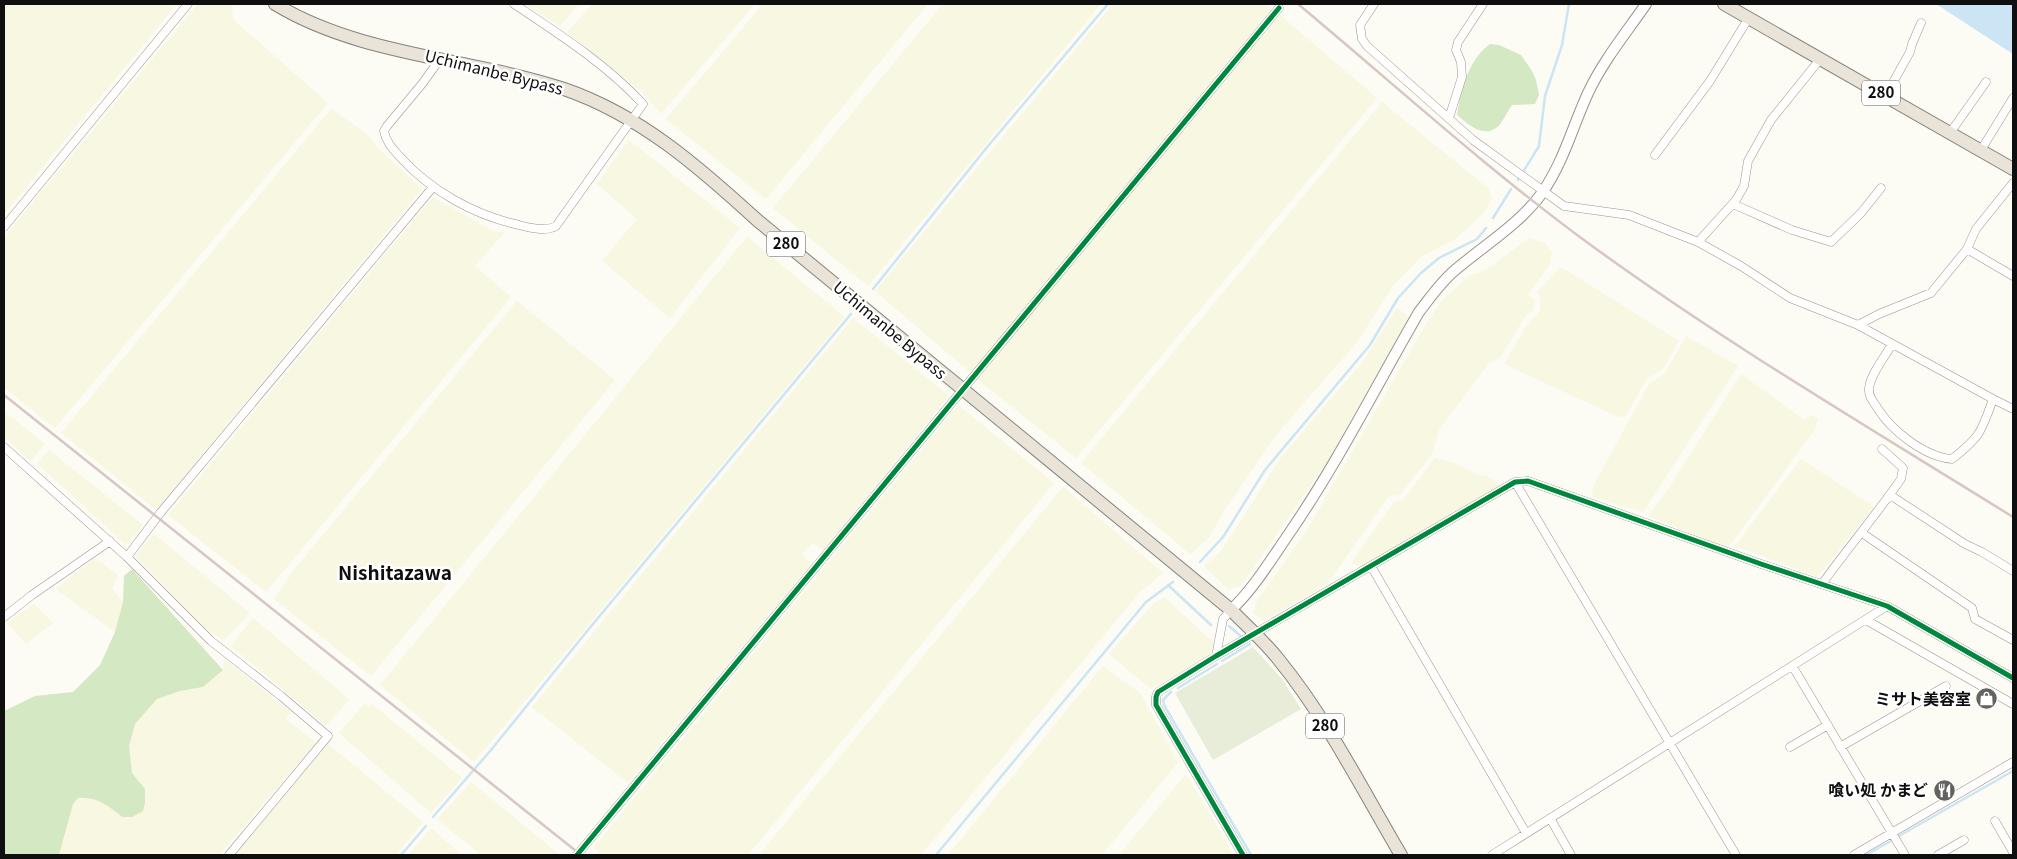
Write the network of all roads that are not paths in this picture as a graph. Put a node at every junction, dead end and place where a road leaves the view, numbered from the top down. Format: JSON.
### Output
{"nodes":[{"id":1,"x":188,"y":4,"type":"edge"},
{"id":2,"x":275,"y":4,"type":"edge"},
{"id":3,"x":514,"y":4,"type":"edge"},
{"id":4,"x":1374,"y":4,"type":"edge"},
{"id":5,"x":1483,"y":4,"type":"edge"},
{"id":6,"x":1646,"y":4,"type":"edge"},
{"id":7,"x":1724,"y":4,"type":"edge"},
{"id":8,"x":1279,"y":8,"type":"dead end"},
{"id":9,"x":1748,"y":19,"type":"junction"},
{"id":10,"x":1921,"y":23,"type":"dead end"},
{"id":11,"x":1821,"y":58,"type":"junction"},
{"id":12,"x":440,"y":59,"type":"junction"},
{"id":13,"x":1986,"y":82,"type":"dead end"},
{"id":14,"x":1886,"y":96,"type":"junction"},
{"id":15,"x":2013,"y":98,"type":"edge"},
{"id":16,"x":1449,"y":118,"type":"junction"},
{"id":17,"x":632,"y":120,"type":"junction"},
{"id":18,"x":1950,"y":133,"type":"junction"},
{"id":19,"x":1981,"y":150,"type":"junction"},
{"id":20,"x":1655,"y":156,"type":"dead end"},
{"id":21,"x":2013,"y":169,"type":"edge"},
{"id":22,"x":2013,"y":184,"type":"edge"},
{"id":23,"x":433,"y":187,"type":"junction"},
{"id":24,"x":1881,"y":188,"type":"dead end"},
{"id":25,"x":1543,"y":192,"type":"junction"},
{"id":26,"x":1733,"y":204,"type":"junction"},
{"id":27,"x":4,"y":227,"type":"edge"},
{"id":28,"x":1698,"y":242,"type":"junction"},
{"id":29,"x":1967,"y":249,"type":"junction"},
{"id":30,"x":2013,"y":276,"type":"edge"},
{"id":31,"x":1858,"y":325,"type":"junction"},
{"id":32,"x":1892,"y":344,"type":"junction"},
{"id":33,"x":963,"y":390,"type":"junction"},
{"id":34,"x":1993,"y":399,"type":"junction"},
{"id":35,"x":2013,"y":409,"type":"edge"},
{"id":36,"x":4,"y":447,"type":"edge"},
{"id":37,"x":1882,"y":449,"type":"dead end"},
{"id":38,"x":1515,"y":482,"type":"junction"},
{"id":39,"x":1890,"y":494,"type":"junction"},
{"id":40,"x":1862,"y":533,"type":"junction"},
{"id":41,"x":110,"y":541,"type":"junction"},
{"id":42,"x":127,"y":557,"type":"junction"},
{"id":43,"x":1371,"y":566,"type":"junction"},
{"id":44,"x":2013,"y":571,"type":"edge"},
{"id":45,"x":1822,"y":584,"type":"junction"},
{"id":46,"x":1887,"y":606,"type":"junction"},
{"id":47,"x":1231,"y":610,"type":"junction"},
{"id":48,"x":4,"y":617,"type":"edge"},
{"id":49,"x":1866,"y":620,"type":"junction"},
{"id":50,"x":1256,"y":634,"type":"junction"},
{"id":51,"x":2013,"y":640,"type":"edge"},
{"id":52,"x":1216,"y":656,"type":"junction"},
{"id":53,"x":1792,"y":666,"type":"junction"},
{"id":54,"x":2013,"y":678,"type":"edge"},
{"id":55,"x":1946,"y":686,"type":"dead end"},
{"id":56,"x":2013,"y":704,"type":"edge"},
{"id":57,"x":1828,"y":725,"type":"junction"},
{"id":58,"x":1671,"y":743,"type":"junction"},
{"id":59,"x":1790,"y":747,"type":"dead end"},
{"id":60,"x":1840,"y":747,"type":"junction"},
{"id":61,"x":2013,"y":762,"type":"edge"},
{"id":62,"x":1550,"y":818,"type":"junction"},
{"id":63,"x":1995,"y":821,"type":"dead end"},
{"id":64,"x":1526,"y":833,"type":"junction"},
{"id":65,"x":1892,"y":833,"type":"junction"},
{"id":66,"x":1964,"y":840,"type":"dead end"},
{"id":67,"x":2013,"y":852,"type":"edge"},
{"id":68,"x":229,"y":855,"type":"edge"},
{"id":69,"x":577,"y":855,"type":"edge"},
{"id":70,"x":1243,"y":855,"type":"edge"},
{"id":71,"x":1401,"y":855,"type":"edge"},
{"id":72,"x":1492,"y":855,"type":"edge"},
{"id":73,"x":1571,"y":855,"type":"edge"},
{"id":74,"x":1736,"y":855,"type":"edge"},
{"id":75,"x":1854,"y":855,"type":"edge"},
{"id":76,"x":1905,"y":855,"type":"edge"},
{"id":77,"x":1938,"y":855,"type":"edge"}],
"edges":[{"from":1,"to":27,"type":"street"},
{"from":2,"to":12,"type":"highway","name":"Uchimanbe Bypass","number":"280"},
{"from":3,"to":17,"type":"street"},
{"from":4,"to":16,"type":"street"},
{"from":5,"to":16,"type":"street"},
{"from":6,"to":25,"type":"street"},
{"from":7,"to":9,"type":"highway","number":"280"},
{"from":8,"to":33,"type":"street"},
{"from":9,"to":11,"type":"highway","number":"280"},
{"from":9,"to":20,"type":"street"},
{"from":10,"to":14,"type":"street"},
{"from":11,"to":14,"type":"highway","number":"280"},
{"from":11,"to":26,"type":"street"},
{"from":12,"to":17,"type":"highway","name":"Uchimanbe Bypass","number":"280"},
{"from":12,"to":23,"type":"street"},
{"from":13,"to":18,"type":"street"},
{"from":14,"to":18,"type":"highway","number":"280"},
{"from":15,"to":19,"type":"street"},
{"from":16,"to":25,"type":"street"},
{"from":17,"to":23,"type":"street"},
{"from":17,"to":33,"type":"highway","name":"Uchimanbe Bypass","number":"280"},
{"from":18,"to":19,"type":"highway","number":"280"},
{"from":19,"to":21,"type":"highway","number":"280"},
{"from":22,"to":29,"type":"street"},
{"from":23,"to":42,"type":"street"},
{"from":24,"to":26,"type":"street"},
{"from":25,"to":28,"type":"street"},
{"from":25,"to":47,"type":"street"},
{"from":26,"to":28,"type":"street"},
{"from":28,"to":31,"type":"street"},
{"from":29,"to":30,"type":"street"},
{"from":29,"to":31,"type":"street"},
{"from":31,"to":32,"type":"street"},
{"from":32,"to":34,"type":"street"},
{"from":32,"to":34,"type":"street"},
{"from":33,"to":47,"type":"highway","name":"Uchimanbe Bypass","number":"280"},
{"from":33,"to":69,"type":"street"},
{"from":34,"to":35,"type":"street"},
{"from":36,"to":41,"type":"street"},
{"from":37,"to":39,"type":"street"},
{"from":38,"to":43,"type":"street"},
{"from":38,"to":45,"type":"street"},
{"from":38,"to":58,"type":"street"},
{"from":39,"to":40,"type":"street"},
{"from":39,"to":44,"type":"street"},
{"from":40,"to":45,"type":"street"},
{"from":40,"to":51,"type":"street"},
{"from":41,"to":42,"type":"street"},
{"from":41,"to":48,"type":"street"},
{"from":42,"to":68,"type":"street"},
{"from":43,"to":50,"type":"street"},
{"from":43,"to":64,"type":"street"},
{"from":45,"to":46,"type":"street"},
{"from":46,"to":49,"type":"street"},
{"from":46,"to":54,"type":"street"},
{"from":47,"to":50,"type":"highway","name":"Uchimanbe Bypass","number":"280"},
{"from":47,"to":52,"type":"street"},
{"from":49,"to":53,"type":"street"},
{"from":49,"to":56,"type":"street"},
{"from":50,"to":52,"type":"street"},
{"from":50,"to":71,"type":"highway","name":"Uchimanbe Bypass","number":"280"},
{"from":52,"to":70,"type":"street"},
{"from":53,"to":57,"type":"street"},
{"from":53,"to":58,"type":"street"},
{"from":55,"to":60,"type":"street"},
{"from":57,"to":59,"type":"street"},
{"from":57,"to":60,"type":"street"},
{"from":58,"to":62,"type":"street"},
{"from":58,"to":74,"type":"street"},
{"from":60,"to":65,"type":"street"},
{"from":61,"to":65,"type":"street"},
{"from":62,"to":64,"type":"street"},
{"from":62,"to":73,"type":"street"},
{"from":63,"to":67,"type":"street"},
{"from":64,"to":72,"type":"street"},
{"from":65,"to":75,"type":"street"},
{"from":65,"to":76,"type":"street"},
{"from":66,"to":77,"type":"street"}]}
